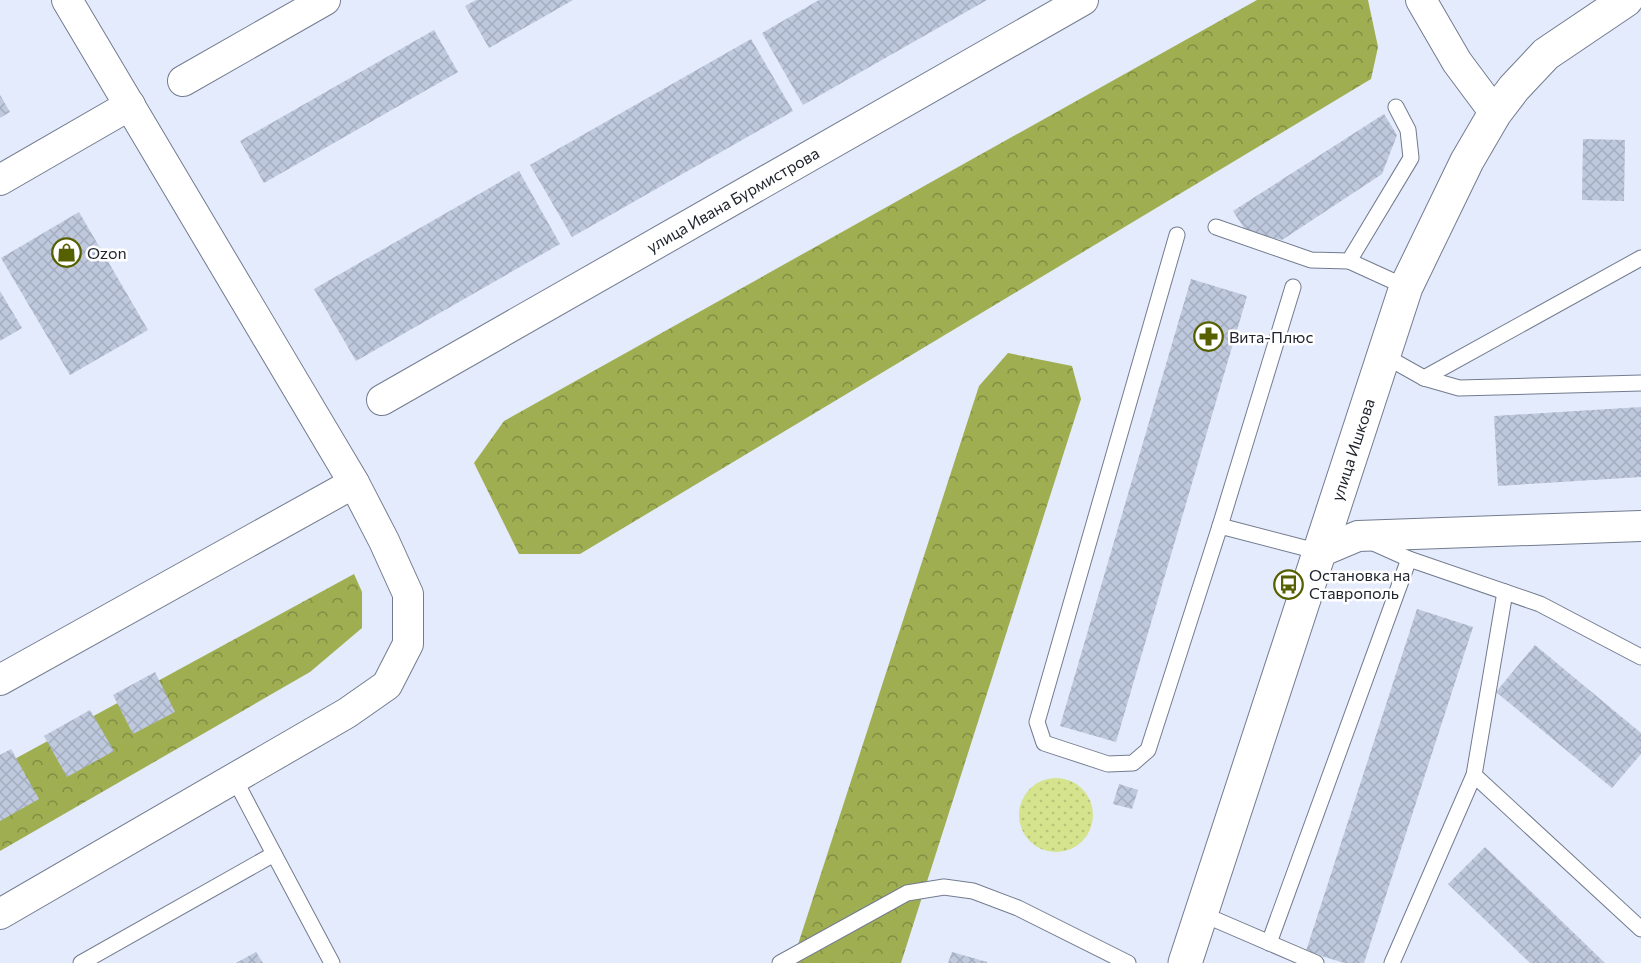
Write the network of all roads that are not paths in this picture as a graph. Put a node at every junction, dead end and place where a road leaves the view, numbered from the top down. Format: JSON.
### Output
{"nodes":[{"id":1,"x":68,"y":0,"type":"edge"},
{"id":2,"x":325,"y":0,"type":"edge"},
{"id":3,"x":1083,"y":0,"type":"edge"},
{"id":4,"x":1421,"y":0,"type":"edge"},
{"id":5,"x":1626,"y":0,"type":"edge"},
{"id":6,"x":183,"y":81,"type":"dead end"},
{"id":7,"x":130,"y":105,"type":"junction"},
{"id":8,"x":1396,"y":107,"type":"dead end"},
{"id":9,"x":1495,"y":113,"type":"junction"},
{"id":10,"x":0,"y":180,"type":"edge"},
{"id":11,"x":1216,"y":227,"type":"dead end"},
{"id":12,"x":1177,"y":235,"type":"dead end"},
{"id":13,"x":1641,"y":258,"type":"edge"},
{"id":14,"x":1349,"y":261,"type":"junction"},
{"id":15,"x":1293,"y":287,"type":"dead end"},
{"id":16,"x":1406,"y":287,"type":"junction"},
{"id":17,"x":1383,"y":355,"type":"junction"},
{"id":18,"x":1424,"y":378,"type":"junction"},
{"id":19,"x":1641,"y":382,"type":"edge"},
{"id":20,"x":382,"y":400,"type":"dead end"},
{"id":21,"x":354,"y":483,"type":"junction"},
{"id":22,"x":1220,"y":526,"type":"junction"},
{"id":23,"x":1641,"y":526,"type":"edge"},
{"id":24,"x":1358,"y":536,"type":"junction"},
{"id":25,"x":1320,"y":552,"type":"junction"},
{"id":26,"x":1409,"y":560,"type":"junction"},
{"id":27,"x":1505,"y":591,"type":"junction"},
{"id":28,"x":1641,"y":657,"type":"edge"},
{"id":29,"x":0,"y":680,"type":"edge"},
{"id":30,"x":1474,"y":775,"type":"junction"},
{"id":31,"x":234,"y":778,"type":"junction"},
{"id":32,"x":274,"y":854,"type":"junction"},
{"id":33,"x":1200,"y":913,"type":"junction"},
{"id":34,"x":0,"y":914,"type":"edge"},
{"id":35,"x":1641,"y":929,"type":"edge"},
{"id":36,"x":1269,"y":943,"type":"junction"},
{"id":37,"x":81,"y":963,"type":"edge"},
{"id":38,"x":332,"y":963,"type":"edge"},
{"id":39,"x":780,"y":963,"type":"edge"},
{"id":40,"x":1128,"y":963,"type":"edge"},
{"id":41,"x":1185,"y":963,"type":"edge"},
{"id":42,"x":1316,"y":963,"type":"edge"},
{"id":43,"x":1392,"y":963,"type":"edge"}],
"edges":[{"from":1,"to":7,"type":"street"},
{"from":2,"to":6,"type":"street"},
{"from":3,"to":20,"type":"street","name":"улица Ивана Бурмистрова"},
{"from":4,"to":9,"type":"street"},
{"from":5,"to":9,"type":"street","name":"улица Ишкова"},
{"from":7,"to":10,"type":"street"},
{"from":7,"to":21,"type":"street"},
{"from":8,"to":14,"type":"lane"},
{"from":9,"to":16,"type":"street","name":"улица Ишкова"},
{"from":11,"to":14,"type":"lane"},
{"from":12,"to":22,"type":"lane"},
{"from":13,"to":18,"type":"lane"},
{"from":14,"to":16,"type":"lane"},
{"from":15,"to":22,"type":"lane"},
{"from":16,"to":17,"type":"street","name":"улица Ишкова"},
{"from":17,"to":18,"type":"lane"},
{"from":17,"to":25,"type":"street","name":"улица Ишкова"},
{"from":18,"to":19,"type":"lane"},
{"from":21,"to":29,"type":"street"},
{"from":21,"to":31,"type":"street"},
{"from":22,"to":25,"type":"lane"},
{"from":23,"to":24,"type":"street"},
{"from":24,"to":25,"type":"street"},
{"from":24,"to":26,"type":"lane"},
{"from":25,"to":33,"type":"street","name":"улица Ишкова"},
{"from":26,"to":27,"type":"lane"},
{"from":26,"to":36,"type":"lane"},
{"from":27,"to":28,"type":"lane"},
{"from":27,"to":30,"type":"lane"},
{"from":30,"to":35,"type":"lane"},
{"from":30,"to":43,"type":"lane"},
{"from":31,"to":32,"type":"lane"},
{"from":31,"to":34,"type":"street"},
{"from":32,"to":37,"type":"lane"},
{"from":32,"to":38,"type":"lane"},
{"from":33,"to":36,"type":"lane"},
{"from":33,"to":41,"type":"street","name":"улица Ишкова"},
{"from":36,"to":42,"type":"lane"},
{"from":39,"to":40,"type":"lane"}]}
